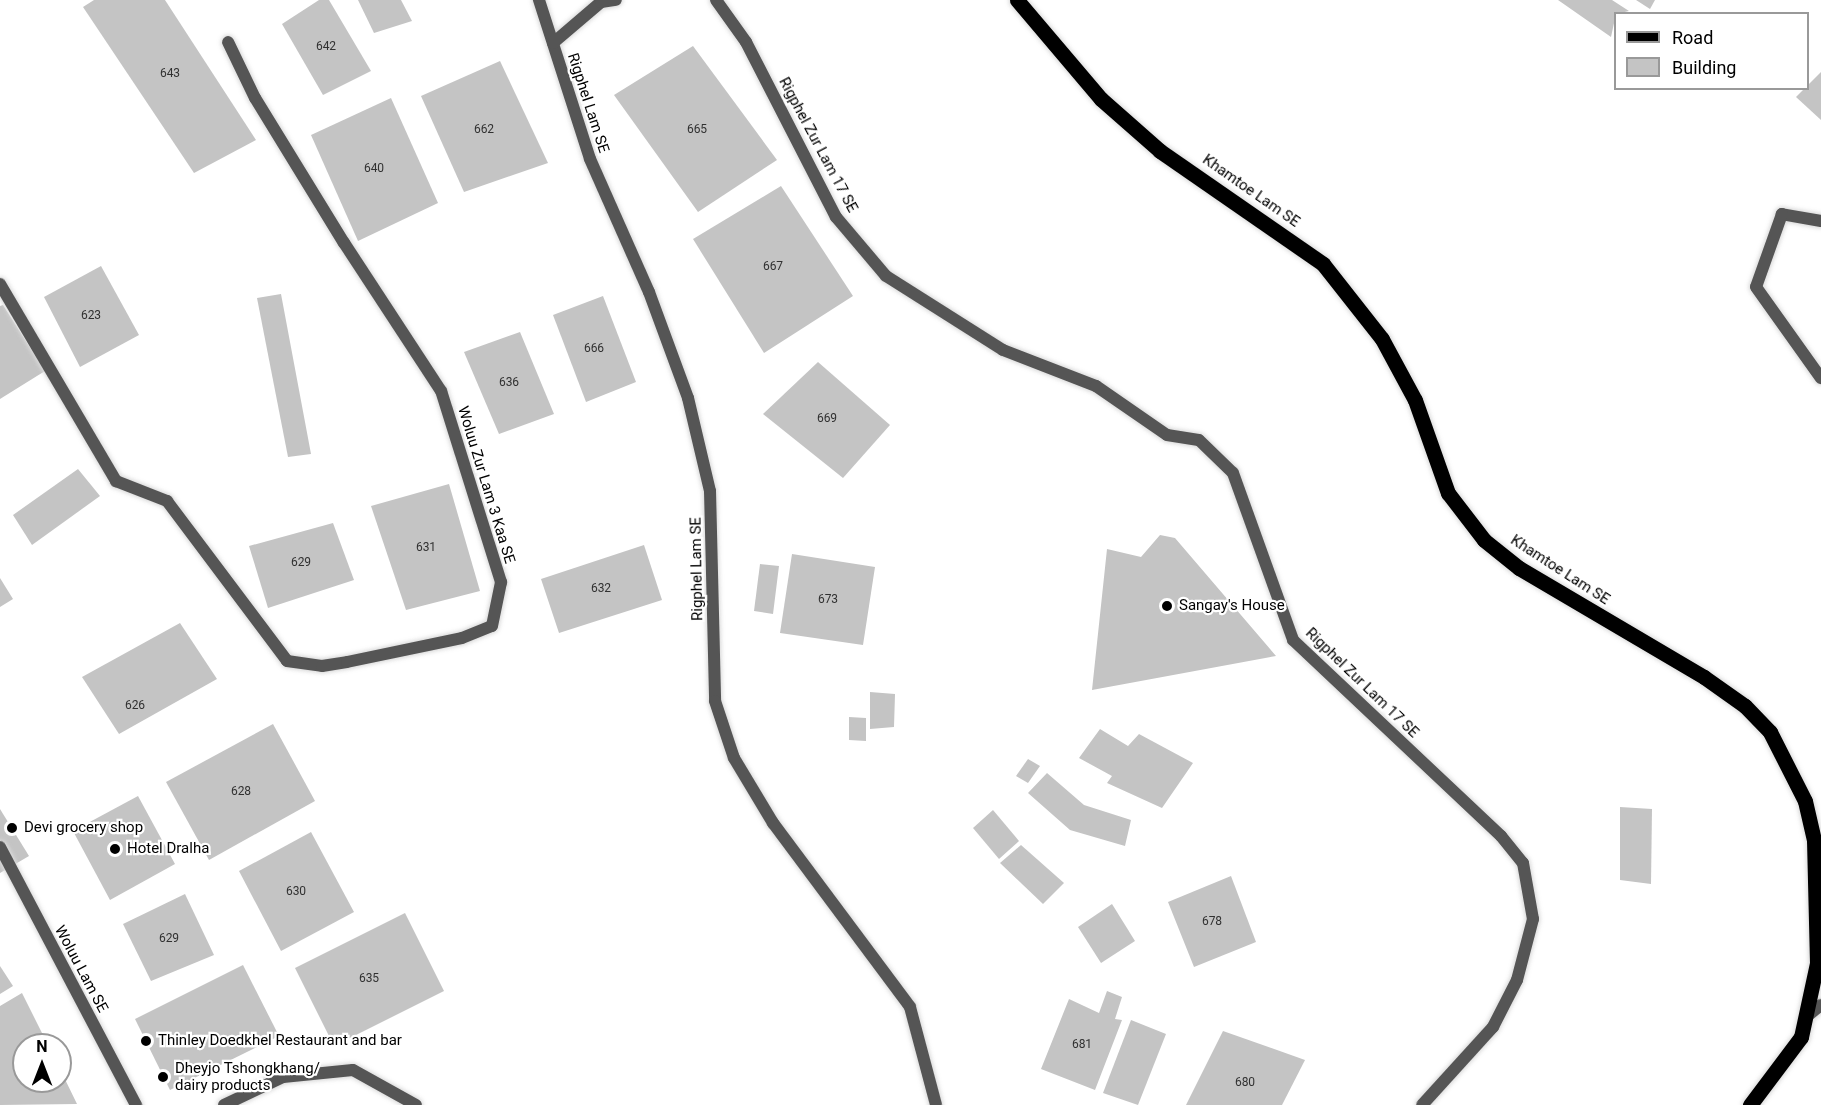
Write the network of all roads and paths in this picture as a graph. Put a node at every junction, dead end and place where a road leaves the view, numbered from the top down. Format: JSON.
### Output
{"nodes":[{"id":1,"x":539,"y":0,"type":"edge"},
{"id":2,"x":616,"y":0,"type":"edge"},
{"id":3,"x":716,"y":0,"type":"edge"},
{"id":4,"x":1017,"y":0,"type":"edge"},
{"id":5,"x":228,"y":42,"type":"dead end"},
{"id":6,"x":553,"y":43,"type":"junction"},
{"id":7,"x":1821,"y":221,"type":"edge"},
{"id":8,"x":0,"y":284,"type":"edge"},
{"id":9,"x":1821,"y":378,"type":"edge"},
{"id":10,"x":0,"y":847,"type":"edge"},
{"id":11,"x":1821,"y":1005,"type":"edge"},
{"id":12,"x":1806,"y":1017,"type":"junction"},
{"id":13,"x":136,"y":1105,"type":"edge"},
{"id":14,"x":224,"y":1105,"type":"edge"},
{"id":15,"x":416,"y":1105,"type":"edge"},
{"id":16,"x":936,"y":1105,"type":"edge"},
{"id":17,"x":1422,"y":1105,"type":"edge"},
{"id":18,"x":1750,"y":1105,"type":"edge"}],
"edges":[{"from":1,"to":6,"type":"street","name":"Rigphel Lam SE"},
{"from":2,"to":6,"type":"street"},
{"from":3,"to":17,"type":"street","name":"Rigphel Zur Lam 17 SE"},
{"from":4,"to":12,"type":"main road","name":"Khamtoe Lam SE"},
{"from":5,"to":8,"type":"street","name":"Woluu Zur Lam 3 Kaa SE"},
{"from":6,"to":16,"type":"street","name":"Rigphel Lam SE"},
{"from":7,"to":9,"type":"street"},
{"from":10,"to":13,"type":"street","name":"Woluu Lam SE"},
{"from":11,"to":12,"type":"street"},
{"from":12,"to":18,"type":"main road","name":"Khamtoe Lam SE"},
{"from":14,"to":15,"type":"street"}]}
